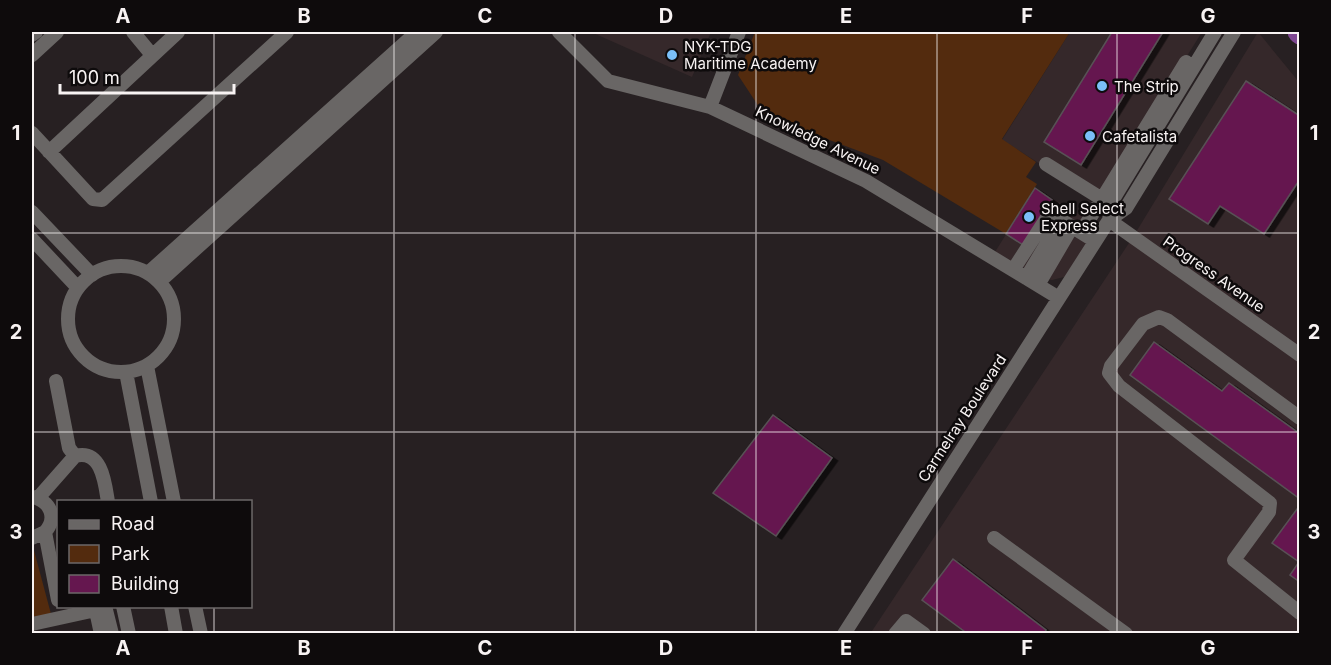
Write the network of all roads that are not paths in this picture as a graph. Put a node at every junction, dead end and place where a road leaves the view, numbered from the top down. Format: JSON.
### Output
{"nodes":[{"id":1,"x":36,"y":32,"type":"edge"},
{"id":2,"x":57,"y":32,"type":"edge"},
{"id":3,"x":133,"y":32,"type":"edge"},
{"id":4,"x":178,"y":32,"type":"edge"},
{"id":5,"x":287,"y":32,"type":"edge"},
{"id":6,"x":417,"y":32,"type":"edge"},
{"id":7,"x":436,"y":32,"type":"edge"},
{"id":8,"x":559,"y":32,"type":"edge"},
{"id":9,"x":739,"y":32,"type":"edge"},
{"id":10,"x":1205,"y":32,"type":"edge"},
{"id":11,"x":1215,"y":32,"type":"edge"},
{"id":12,"x":1234,"y":32,"type":"edge"},
{"id":13,"x":32,"y":36,"type":"edge"},
{"id":14,"x":32,"y":55,"type":"edge"},
{"id":15,"x":152,"y":55,"type":"junction"},
{"id":16,"x":1176,"y":87,"type":"junction"},
{"id":17,"x":710,"y":107,"type":"junction"},
{"id":18,"x":32,"y":133,"type":"edge"},
{"id":19,"x":1146,"y":134,"type":"junction"},
{"id":20,"x":49,"y":152,"type":"junction"},
{"id":21,"x":1046,"y":164,"type":"dead end"},
{"id":22,"x":1101,"y":199,"type":"junction"},
{"id":23,"x":32,"y":212,"type":"edge"},
{"id":24,"x":1108,"y":220,"type":"junction"},
{"id":25,"x":1071,"y":227,"type":"junction"},
{"id":26,"x":32,"y":238,"type":"edge"},
{"id":27,"x":1095,"y":242,"type":"junction"},
{"id":28,"x":148,"y":273,"type":"junction"},
{"id":29,"x":92,"y":274,"type":"junction"},
{"id":30,"x":1026,"y":278,"type":"junction"},
{"id":31,"x":159,"y":282,"type":"junction"},
{"id":32,"x":78,"y":288,"type":"junction"},
{"id":33,"x":1059,"y":298,"type":"junction"},
{"id":34,"x":1299,"y":355,"type":"edge"},
{"id":35,"x":147,"y":366,"type":"junction"},
{"id":36,"x":126,"y":372,"type":"junction"},
{"id":37,"x":56,"y":381,"type":"dead end"},
{"id":38,"x":1299,"y":418,"type":"edge"},
{"id":39,"x":75,"y":456,"type":"junction"},
{"id":40,"x":38,"y":499,"type":"edge"},
{"id":41,"x":103,"y":500,"type":"edge"},
{"id":42,"x":108,"y":500,"type":"edge"},
{"id":43,"x":151,"y":500,"type":"edge"},
{"id":44,"x":174,"y":500,"type":"edge"},
{"id":45,"x":52,"y":529,"type":"edge"},
{"id":46,"x":32,"y":537,"type":"edge"},
{"id":47,"x":994,"y":538,"type":"dead end"},
{"id":48,"x":57,"y":588,"type":"edge"},
{"id":49,"x":100,"y":608,"type":"edge"},
{"id":50,"x":123,"y":608,"type":"edge"},
{"id":51,"x":129,"y":608,"type":"edge"},
{"id":52,"x":171,"y":608,"type":"edge"},
{"id":53,"x":195,"y":608,"type":"edge"},
{"id":54,"x":61,"y":612,"type":"edge"},
{"id":55,"x":1299,"y":613,"type":"edge"},
{"id":56,"x":32,"y":624,"type":"edge"},
{"id":57,"x":101,"y":633,"type":"edge"},
{"id":58,"x":111,"y":633,"type":"edge"},
{"id":59,"x":129,"y":633,"type":"edge"},
{"id":60,"x":134,"y":633,"type":"edge"},
{"id":61,"x":176,"y":633,"type":"edge"},
{"id":62,"x":201,"y":633,"type":"edge"},
{"id":63,"x":844,"y":633,"type":"edge"},
{"id":64,"x":895,"y":633,"type":"edge"},
{"id":65,"x":924,"y":633,"type":"edge"},
{"id":66,"x":1126,"y":633,"type":"edge"}],
"edges":[{"from":1,"to":13,"type":"street"},
{"from":2,"to":14,"type":"street"},
{"from":3,"to":15,"type":"street"},
{"from":4,"to":15,"type":"street"},
{"from":5,"to":20,"type":"street"},
{"from":6,"to":28,"type":"street"},
{"from":7,"to":31,"type":"street"},
{"from":8,"to":17,"type":"street","name":"Knowledge Avenue"},
{"from":9,"to":17,"type":"street"},
{"from":10,"to":16,"type":"street"},
{"from":11,"to":16,"type":"street","name":"Carmelray Boulevard"},
{"from":12,"to":24,"type":"street","name":"Carmelray Boulevard"},
{"from":15,"to":20,"type":"street"},
{"from":16,"to":19,"type":"street","name":"Carmelray Boulevard"},
{"from":17,"to":30,"type":"street","name":"Knowledge Avenue"},
{"from":18,"to":20,"type":"street"},
{"from":19,"to":22,"type":"street"},
{"from":19,"to":24,"type":"street","name":"Carmelray Boulevard"},
{"from":21,"to":22,"type":"street"},
{"from":22,"to":25,"type":"street"},
{"from":23,"to":29,"type":"street"},
{"from":24,"to":27,"type":"street","name":"Carmelray Boulevard"},
{"from":24,"to":34,"type":"street","name":"Progress Avenue"},
{"from":25,"to":27,"type":"street"},
{"from":25,"to":30,"type":"street"},
{"from":25,"to":30,"type":"street"},
{"from":26,"to":32,"type":"street"},
{"from":27,"to":33,"type":"street","name":"Carmelray Boulevard"},
{"from":28,"to":29,"type":"street"},
{"from":28,"to":31,"type":"street"},
{"from":29,"to":32,"type":"street"},
{"from":30,"to":33,"type":"street","name":"Knowledge Avenue"},
{"from":31,"to":35,"type":"street"},
{"from":32,"to":36,"type":"street"},
{"from":33,"to":63,"type":"street","name":"Carmelray Boulevard"},
{"from":35,"to":36,"type":"street"},
{"from":35,"to":44,"type":"street"},
{"from":36,"to":43,"type":"street"},
{"from":37,"to":39,"type":"street"},
{"from":38,"to":55,"type":"street"},
{"from":39,"to":40,"type":"street"},
{"from":39,"to":42,"type":"street"},
{"from":40,"to":41,"type":"street"},
{"from":40,"to":45,"type":"street"},
{"from":45,"to":46,"type":"street"},
{"from":45,"to":48,"type":"street"},
{"from":47,"to":66,"type":"street"},
{"from":49,"to":54,"type":"street"},
{"from":49,"to":57,"type":"street"},
{"from":49,"to":58,"type":"street"},
{"from":50,"to":59,"type":"street"},
{"from":51,"to":60,"type":"street"},
{"from":52,"to":61,"type":"street"},
{"from":53,"to":62,"type":"street"},
{"from":54,"to":56,"type":"street"},
{"from":64,"to":65,"type":"street"}]}
